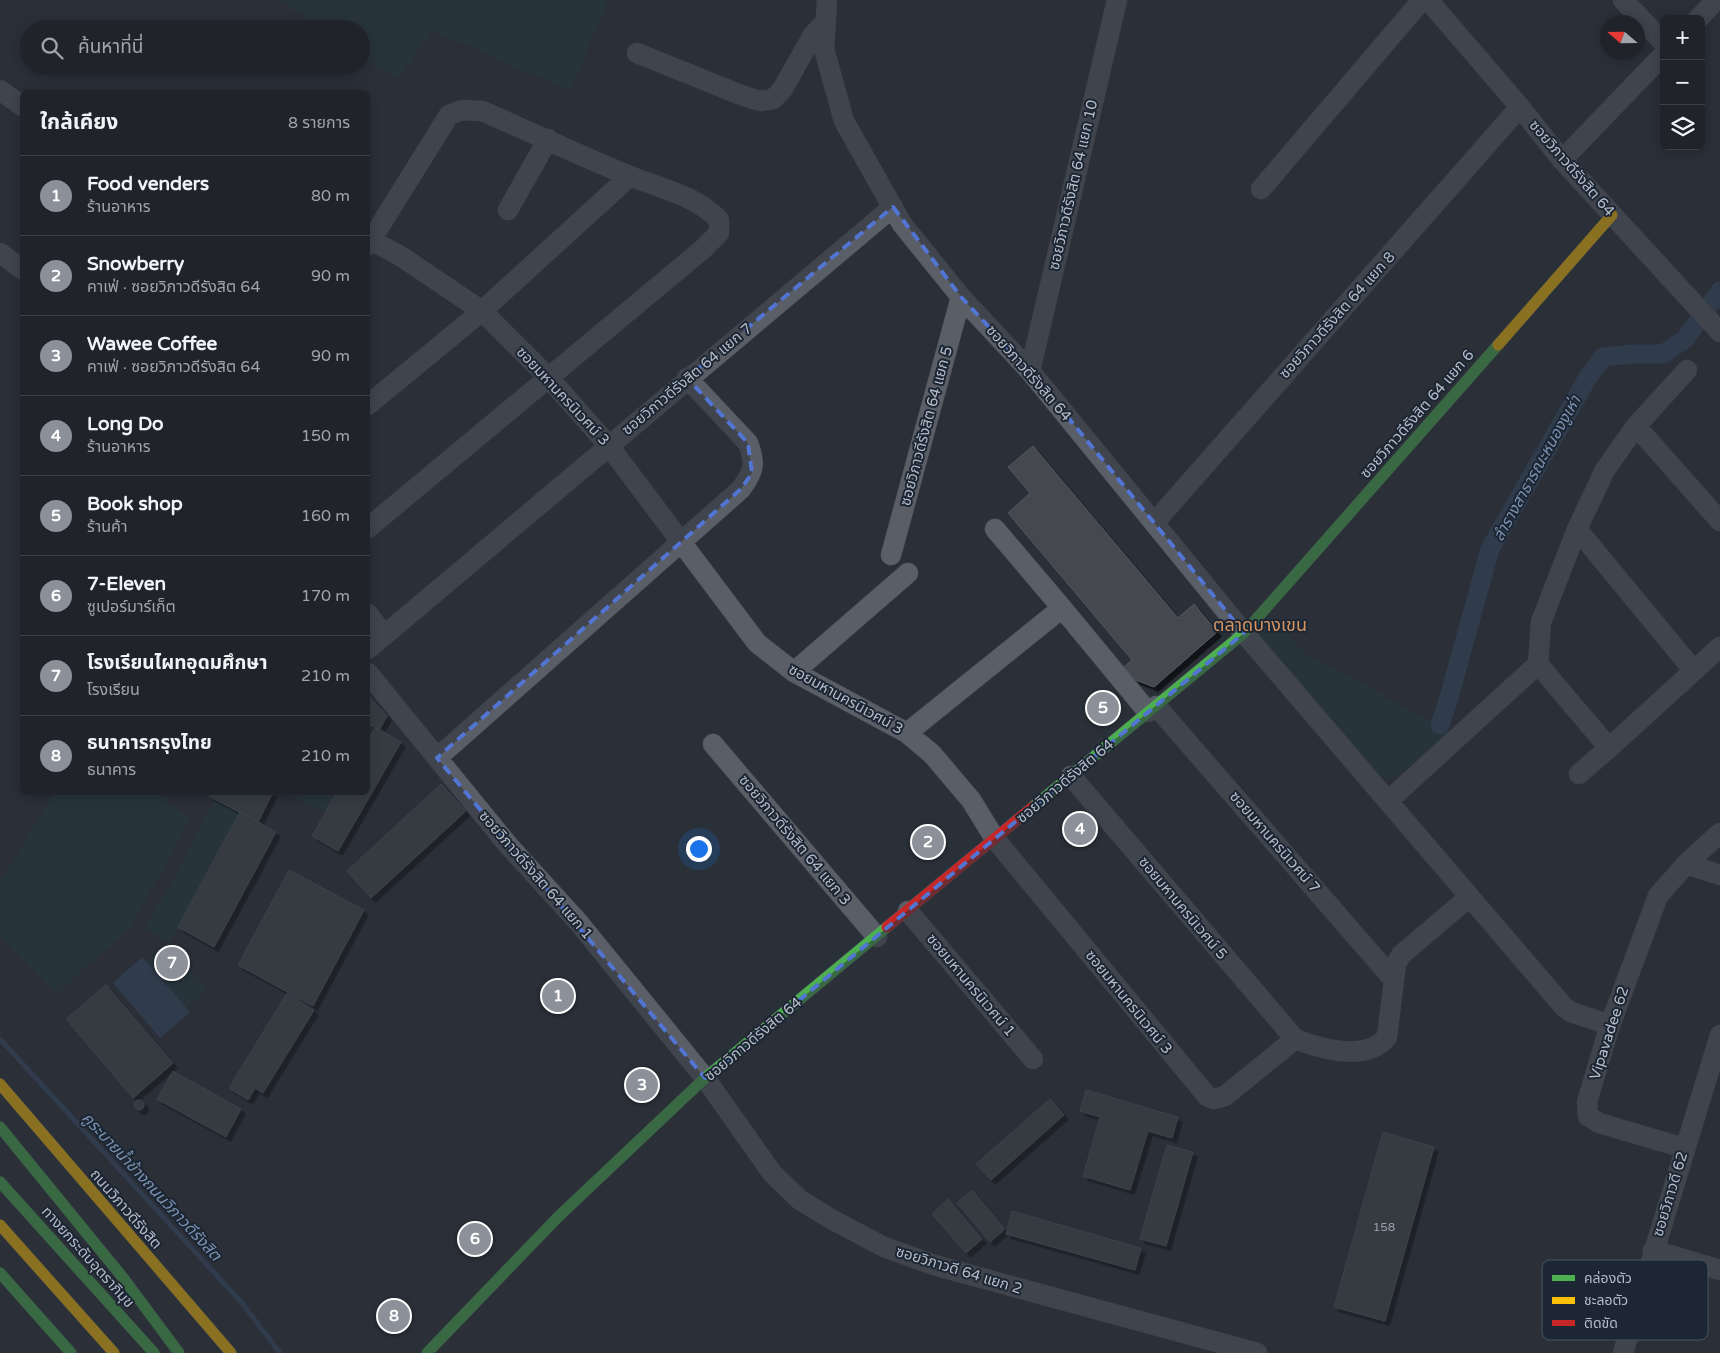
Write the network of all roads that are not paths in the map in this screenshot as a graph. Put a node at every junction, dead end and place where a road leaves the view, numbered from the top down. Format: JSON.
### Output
{"nodes":[{"id":1,"x":827,"y":0,"type":"edge"},
{"id":2,"x":1117,"y":0,"type":"edge"},
{"id":3,"x":1422,"y":0,"type":"edge"},
{"id":4,"x":1428,"y":0,"type":"edge"},
{"id":5,"x":1623,"y":0,"type":"edge"},
{"id":6,"x":1716,"y":0,"type":"edge"},
{"id":7,"x":1702,"y":15,"type":"edge"},
{"id":8,"x":824,"y":23,"type":"junction"},
{"id":9,"x":1660,"y":39,"type":"edge"},
{"id":10,"x":637,"y":53,"type":"dead end"},
{"id":11,"x":1660,"y":58,"type":"edge"},
{"id":12,"x":0,"y":90,"type":"edge"},
{"id":13,"x":20,"y":105,"type":"edge"},
{"id":14,"x":1520,"y":108,"type":"junction"},
{"id":15,"x":548,"y":139,"type":"junction"},
{"id":16,"x":1562,"y":160,"type":"junction"},
{"id":17,"x":630,"y":176,"type":"junction"},
{"id":18,"x":1261,"y":189,"type":"dead end"},
{"id":19,"x":892,"y":207,"type":"junction"},
{"id":20,"x":508,"y":210,"type":"dead end"},
{"id":21,"x":1612,"y":215,"type":"junction"},
{"id":22,"x":370,"y":241,"type":"edge"},
{"id":23,"x":370,"y":243,"type":"edge"},
{"id":24,"x":0,"y":253,"type":"edge"},
{"id":25,"x":20,"y":268,"type":"edge"},
{"id":26,"x":961,"y":297,"type":"junction"},
{"id":27,"x":482,"y":310,"type":"junction"},
{"id":28,"x":1718,"y":330,"type":"edge"},
{"id":29,"x":1687,"y":370,"type":"dead end"},
{"id":30,"x":1030,"y":371,"type":"junction"},
{"id":31,"x":549,"y":378,"type":"junction"},
{"id":32,"x":687,"y":378,"type":"junction"},
{"id":33,"x":370,"y":403,"type":"edge"},
{"id":34,"x":1636,"y":426,"type":"junction"},
{"id":35,"x":609,"y":446,"type":"junction"},
{"id":36,"x":1720,"y":522,"type":"edge"},
{"id":37,"x":1154,"y":523,"type":"junction"},
{"id":38,"x":370,"y":526,"type":"edge"},
{"id":39,"x":995,"y":529,"type":"dead end"},
{"id":40,"x":1576,"y":529,"type":"junction"},
{"id":41,"x":680,"y":543,"type":"junction"},
{"id":42,"x":891,"y":554,"type":"dead end"},
{"id":43,"x":908,"y":573,"type":"dead end"},
{"id":44,"x":1062,"y":608,"type":"junction"},
{"id":45,"x":370,"y":617,"type":"edge"},
{"id":46,"x":1244,"y":633,"type":"junction"},
{"id":47,"x":384,"y":635,"type":"junction"},
{"id":48,"x":370,"y":647,"type":"edge"},
{"id":49,"x":1720,"y":647,"type":"edge"},
{"id":50,"x":1538,"y":664,"type":"junction"},
{"id":51,"x":1694,"y":671,"type":"junction"},
{"id":52,"x":794,"y":672,"type":"junction"},
{"id":53,"x":370,"y":675,"type":"edge"},
{"id":54,"x":1152,"y":709,"type":"junction"},
{"id":55,"x":907,"y":733,"type":"junction"},
{"id":56,"x":713,"y":744,"type":"dead end"},
{"id":57,"x":1609,"y":748,"type":"junction"},
{"id":58,"x":437,"y":758,"type":"junction"},
{"id":59,"x":1579,"y":774,"type":"dead end"},
{"id":60,"x":1071,"y":776,"type":"junction"},
{"id":61,"x":1388,"y":801,"type":"junction"},
{"id":62,"x":1720,"y":832,"type":"edge"},
{"id":63,"x":995,"y":839,"type":"junction"},
{"id":64,"x":1686,"y":864,"type":"junction"},
{"id":65,"x":1720,"y":875,"type":"edge"},
{"id":66,"x":1468,"y":898,"type":"junction"},
{"id":67,"x":908,"y":910,"type":"junction"},
{"id":68,"x":876,"y":937,"type":"junction"},
{"id":69,"x":1393,"y":979,"type":"junction"},
{"id":70,"x":1610,"y":1025,"type":"junction"},
{"id":71,"x":1720,"y":1035,"type":"edge"},
{"id":72,"x":1295,"y":1039,"type":"junction"},
{"id":73,"x":1033,"y":1059,"type":"dead end"},
{"id":74,"x":705,"y":1078,"type":"junction"},
{"id":75,"x":0,"y":1084,"type":"edge"},
{"id":76,"x":0,"y":1127,"type":"edge"},
{"id":77,"x":1684,"y":1148,"type":"junction"},
{"id":78,"x":0,"y":1182,"type":"edge"},
{"id":79,"x":0,"y":1225,"type":"edge"},
{"id":80,"x":1654,"y":1250,"type":"junction"},
{"id":81,"x":1651,"y":1260,"type":"edge"},
{"id":82,"x":1687,"y":1260,"type":"edge"},
{"id":83,"x":20,"y":1266,"type":"dead end"},
{"id":84,"x":1708,"y":1266,"type":"edge"},
{"id":85,"x":1720,"y":1270,"type":"edge"},
{"id":86,"x":0,"y":1273,"type":"edge"},
{"id":87,"x":110,"y":1281,"type":"dead end"},
{"id":88,"x":1627,"y":1340,"type":"edge"},
{"id":89,"x":71,"y":1353,"type":"edge"},
{"id":90,"x":113,"y":1353,"type":"edge"},
{"id":91,"x":154,"y":1353,"type":"edge"},
{"id":92,"x":174,"y":1353,"type":"edge"},
{"id":93,"x":178,"y":1353,"type":"edge"},
{"id":94,"x":231,"y":1353,"type":"edge"},
{"id":95,"x":427,"y":1353,"type":"edge"},
{"id":96,"x":1258,"y":1353,"type":"edge"},
{"id":97,"x":1623,"y":1353,"type":"edge"}],
"edges":[{"from":1,"to":8,"type":"street","name":"ซอยวิภาวดีรังสิต 64"},
{"from":2,"to":30,"type":"street","name":"ซอยวิภาวดีรังสิต 64 แยก 10"},
{"from":3,"to":18,"type":"street"},
{"from":4,"to":14,"type":"street","name":"ซอยวิภาวดีรังสิต 64"},
{"from":5,"to":9,"type":"street"},
{"from":6,"to":7,"type":"street"},
{"from":8,"to":10,"type":"street"},
{"from":8,"to":19,"type":"street","name":"ซอยวิภาวดีรังสิต 64"},
{"from":11,"to":16,"type":"street"},
{"from":12,"to":13,"type":"street"},
{"from":14,"to":16,"type":"street","name":"ซอยวิภาวดีรังสิต 64"},
{"from":14,"to":37,"type":"street","name":"ซอยวิภาวดีรังสิต 64 แยก 8"},
{"from":15,"to":17,"type":"street"},
{"from":15,"to":20,"type":"street"},
{"from":15,"to":22,"type":"street"},
{"from":16,"to":21,"type":"street","name":"ซอยวิภาวดีรังสิต 64"},
{"from":17,"to":27,"type":"street"},
{"from":17,"to":31,"type":"street"},
{"from":19,"to":26,"type":"street","name":"ซอยวิภาวดีรังสิต 64"},
{"from":19,"to":32,"type":"street","name":"ซอยวิภาวดีรังสิต 64 แยก 7"},
{"from":21,"to":28,"type":"street","name":"ซอยวิภาวดีรังสิต 64"},
{"from":21,"to":46,"type":"main road","name":"ซอยวิภาวดีรังสิต 64 แยก 6"},
{"from":23,"to":27,"type":"street","name":"ซอยมหานครนิเวศน์ 3"},
{"from":24,"to":25,"type":"street"},
{"from":26,"to":30,"type":"street","name":"ซอยวิภาวดีรังสิต 64"},
{"from":26,"to":42,"type":"street","name":"ซอยวิภาวดีรังสิต 64 แยก 5"},
{"from":27,"to":31,"type":"street","name":"ซอยมหานครนิเวศน์ 3"},
{"from":27,"to":33,"type":"street"},
{"from":29,"to":34,"type":"street"},
{"from":30,"to":37,"type":"street","name":"ซอยวิภาวดีรังสิต 64"},
{"from":31,"to":35,"type":"street","name":"ซอยมหานครนิเวศน์ 3"},
{"from":31,"to":38,"type":"street"},
{"from":32,"to":35,"type":"street","name":"ซอยวิภาวดีรังสิต 64 แยก 7"},
{"from":32,"to":41,"type":"street"},
{"from":34,"to":36,"type":"street"},
{"from":34,"to":40,"type":"street"},
{"from":35,"to":41,"type":"street","name":"ซอยมหานครนิเวศน์ 3"},
{"from":35,"to":47,"type":"street","name":"ซอยวิภาวดีรังสิต 64 แยก 7"},
{"from":37,"to":46,"type":"street","name":"ซอยวิภาวดีรังสิต 64"},
{"from":39,"to":44,"type":"street","name":"ซอยมหานครนิเวศน์ 7"},
{"from":40,"to":50,"type":"street"},
{"from":40,"to":51,"type":"street"},
{"from":41,"to":52,"type":"street","name":"ซอยมหานครนิเวศน์ 3"},
{"from":41,"to":58,"type":"street"},
{"from":43,"to":52,"type":"street"},
{"from":44,"to":54,"type":"street","name":"ซอยมหานครนิเวศน์ 7"},
{"from":44,"to":55,"type":"street"},
{"from":45,"to":47,"type":"street"},
{"from":46,"to":54,"type":"main road","name":"ซอยวิภาวดีรังสิต 64"},
{"from":46,"to":61,"type":"street"},
{"from":47,"to":48,"type":"street","name":"ซอยวิภาวดีรังสิต 64 แยก 7"},
{"from":49,"to":51,"type":"street"},
{"from":50,"to":57,"type":"street"},
{"from":50,"to":61,"type":"street"},
{"from":51,"to":57,"type":"street"},
{"from":52,"to":55,"type":"street","name":"ซอยมหานครนิเวศน์ 3"},
{"from":53,"to":58,"type":"street","name":"ซอยวิภาวดีรังสิต 64 แยก 1"},
{"from":54,"to":60,"type":"main road","name":"ซอยวิภาวดีรังสิต 64"},
{"from":54,"to":69,"type":"street","name":"ซอยมหานครนิเวศน์ 7"},
{"from":55,"to":63,"type":"street","name":"ซอยมหานครนิเวศน์ 3"},
{"from":56,"to":68,"type":"street","name":"ซอยวิภาวดีรังสิต 64 แยก 3"},
{"from":57,"to":59,"type":"street"},
{"from":58,"to":74,"type":"street","name":"ซอยวิภาวดีรังสิต 64 แยก 1"},
{"from":60,"to":63,"type":"main road","name":"ซอยวิภาวดีรังสิต 64"},
{"from":60,"to":72,"type":"street","name":"ซอยมหานครนิเวศน์ 5"},
{"from":61,"to":66,"type":"street"},
{"from":62,"to":64,"type":"street","name":"Vipavadee 62"},
{"from":63,"to":67,"type":"main road","name":"ซอยวิภาวดีรังสิต 64"},
{"from":63,"to":72,"type":"street","name":"ซอยมหานครนิเวศน์ 3"},
{"from":64,"to":65,"type":"street"},
{"from":64,"to":70,"type":"street","name":"Vipavadee 62"},
{"from":66,"to":69,"type":"street"},
{"from":66,"to":70,"type":"street"},
{"from":67,"to":68,"type":"main road","name":"ซอยวิภาวดีรังสิต 64"},
{"from":67,"to":73,"type":"street","name":"ซอยมหานครนิเวศน์ 1"},
{"from":68,"to":74,"type":"main road","name":"ซอยวิภาวดีรังสิต 64"},
{"from":69,"to":72,"type":"street"},
{"from":70,"to":77,"type":"street","name":"Vipavadee 62"},
{"from":71,"to":77,"type":"street","name":"ซอยวิภาวดี 62"},
{"from":74,"to":95,"type":"main road","name":"ซอยวิภาวดีรังสิต 64"},
{"from":74,"to":96,"type":"street","name":"ซอยวิภาวดี 64 แยก 2"},
{"from":75,"to":94,"type":"main road","name":"ถนนวิภาวดีรังสิต"},
{"from":76,"to":93,"type":"main road"},
{"from":77,"to":80,"type":"street","name":"ซอยวิภาวดี 62"},
{"from":78,"to":91,"type":"main road","name":"ทางยกระดับอุตราภิมุข"},
{"from":79,"to":90,"type":"main road"},
{"from":80,"to":81,"type":"street","name":"ซอยวิภาวดี 62"},
{"from":80,"to":82,"type":"street"},
{"from":83,"to":90,"type":"main road"},
{"from":84,"to":85,"type":"street"},
{"from":86,"to":89,"type":"main road"},
{"from":87,"to":92,"type":"main road"},
{"from":88,"to":97,"type":"street","name":"ซอยวิภาวดี 62"}]}
